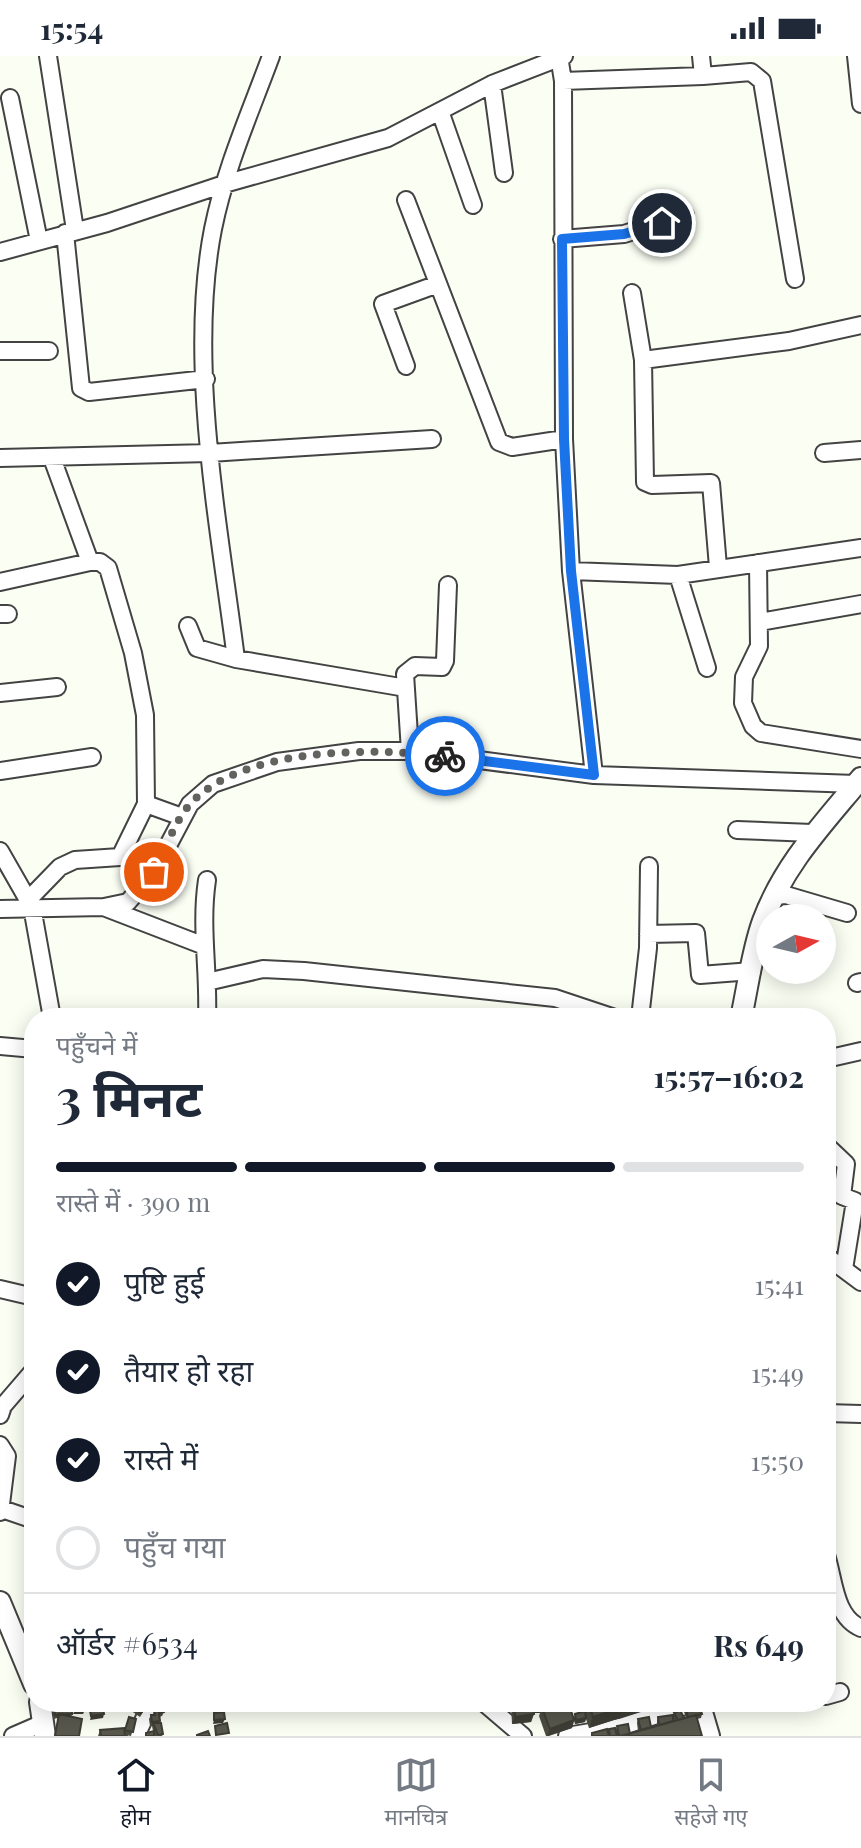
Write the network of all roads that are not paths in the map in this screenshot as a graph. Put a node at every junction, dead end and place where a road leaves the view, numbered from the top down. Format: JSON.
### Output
{"nodes":[{"id":1,"x":48,"y":56,"type":"edge"},
{"id":2,"x":271,"y":56,"type":"edge"},
{"id":3,"x":560,"y":56,"type":"edge"},
{"id":4,"x":701,"y":56,"type":"edge"},
{"id":5,"x":856,"y":56,"type":"edge"},
{"id":6,"x":703,"y":76,"type":"junction"},
{"id":7,"x":563,"y":81,"type":"junction"},
{"id":8,"x":492,"y":84,"type":"junction"},
{"id":9,"x":10,"y":98,"type":"dead end"},
{"id":10,"x":861,"y":104,"type":"edge"},
{"id":11,"x":440,"y":111,"type":"junction"},
{"id":12,"x":504,"y":173,"type":"dead end"},
{"id":13,"x":224,"y":184,"type":"junction"},
{"id":14,"x":406,"y":200,"type":"dead end"},
{"id":15,"x":473,"y":205,"type":"dead end"},
{"id":16,"x":685,"y":215,"type":"dead end"},
{"id":17,"x":70,"y":232,"type":"junction"},
{"id":18,"x":562,"y":239,"type":"junction"},
{"id":19,"x":39,"y":241,"type":"junction"},
{"id":20,"x":0,"y":252,"type":"edge"},
{"id":21,"x":795,"y":279,"type":"dead end"},
{"id":22,"x":438,"y":284,"type":"junction"},
{"id":23,"x":632,"y":293,"type":"dead end"},
{"id":24,"x":861,"y":325,"type":"edge"},
{"id":25,"x":0,"y":351,"type":"edge"},
{"id":26,"x":49,"y":351,"type":"dead end"},
{"id":27,"x":643,"y":360,"type":"junction"},
{"id":28,"x":406,"y":366,"type":"dead end"},
{"id":29,"x":206,"y":379,"type":"junction"},
{"id":30,"x":432,"y":439,"type":"dead end"},
{"id":31,"x":564,"y":439,"type":"junction"},
{"id":32,"x":861,"y":450,"type":"edge"},
{"id":33,"x":210,"y":453,"type":"junction"},
{"id":34,"x":824,"y":453,"type":"dead end"},
{"id":35,"x":0,"y":458,"type":"edge"},
{"id":36,"x":52,"y":458,"type":"junction"},
{"id":37,"x":861,"y":548,"type":"edge"},
{"id":38,"x":90,"y":562,"type":"junction"},
{"id":39,"x":758,"y":563,"type":"junction"},
{"id":40,"x":718,"y":567,"type":"junction"},
{"id":41,"x":571,"y":571,"type":"junction"},
{"id":42,"x":678,"y":575,"type":"junction"},
{"id":43,"x":0,"y":582,"type":"edge"},
{"id":44,"x":448,"y":585,"type":"dead end"},
{"id":45,"x":861,"y":604,"type":"edge"},
{"id":46,"x":760,"y":622,"type":"junction"},
{"id":47,"x":188,"y":626,"type":"dead end"},
{"id":48,"x":236,"y":659,"type":"junction"},
{"id":49,"x":707,"y":668,"type":"dead end"},
{"id":50,"x":57,"y":687,"type":"dead end"},
{"id":51,"x":406,"y":688,"type":"junction"},
{"id":52,"x":0,"y":693,"type":"edge"},
{"id":53,"x":861,"y":749,"type":"edge"},
{"id":54,"x":410,"y":751,"type":"junction"},
{"id":55,"x":92,"y":757,"type":"dead end"},
{"id":56,"x":0,"y":771,"type":"edge"},
{"id":57,"x":594,"y":775,"type":"junction"},
{"id":58,"x":857,"y":788,"type":"edge"},
{"id":59,"x":146,"y":804,"type":"junction"},
{"id":60,"x":182,"y":817,"type":"junction"},
{"id":61,"x":737,"y":830,"type":"dead end"},
{"id":62,"x":812,"y":833,"type":"junction"},
{"id":63,"x":0,"y":851,"type":"edge"},
{"id":64,"x":649,"y":866,"type":"dead end"},
{"id":65,"x":207,"y":880,"type":"dead end"},
{"id":66,"x":774,"y":896,"type":"junction"},
{"id":67,"x":30,"y":904,"type":"junction"},
{"id":68,"x":104,"y":907,"type":"junction"},
{"id":69,"x":0,"y":909,"type":"edge"},
{"id":70,"x":847,"y":913,"type":"dead end"},
{"id":71,"x":648,"y":934,"type":"junction"},
{"id":72,"x":202,"y":945,"type":"junction"},
{"id":73,"x":752,"y":971,"type":"junction"},
{"id":74,"x":207,"y":982,"type":"junction"},
{"id":75,"x":50,"y":1008,"type":"edge"},
{"id":76,"x":207,"y":1008,"type":"edge"},
{"id":77,"x":585,"y":1008,"type":"edge"},
{"id":78,"x":641,"y":1008,"type":"edge"},
{"id":79,"x":743,"y":1008,"type":"edge"},
{"id":80,"x":0,"y":1046,"type":"edge"},
{"id":81,"x":24,"y":1048,"type":"edge"},
{"id":82,"x":858,"y":1054,"type":"edge"},
{"id":83,"x":836,"y":1057,"type":"edge"},
{"id":84,"x":836,"y":1155,"type":"edge"},
{"id":85,"x":836,"y":1263,"type":"edge"},
{"id":86,"x":844,"y":1269,"type":"junction"},
{"id":87,"x":861,"y":1282,"type":"edge"},
{"id":88,"x":0,"y":1289,"type":"edge"},
{"id":89,"x":24,"y":1295,"type":"edge"},
{"id":90,"x":24,"y":1382,"type":"edge"},
{"id":91,"x":836,"y":1413,"type":"edge"},
{"id":92,"x":861,"y":1414,"type":"edge"},
{"id":93,"x":0,"y":1415,"type":"edge"},
{"id":94,"x":0,"y":1445,"type":"edge"},
{"id":95,"x":1,"y":1510,"type":"edge"},
{"id":96,"x":24,"y":1517,"type":"edge"},
{"id":97,"x":836,"y":1596,"type":"edge"},
{"id":98,"x":3,"y":1614,"type":"edge"},
{"id":99,"x":861,"y":1628,"type":"edge"},
{"id":100,"x":24,"y":1661,"type":"edge"},
{"id":101,"x":147,"y":1712,"type":"edge"},
{"id":102,"x":495,"y":1712,"type":"edge"},
{"id":103,"x":667,"y":1712,"type":"edge"},
{"id":104,"x":701,"y":1712,"type":"edge"},
{"id":105,"x":42,"y":1720,"type":"edge"},
{"id":106,"x":13,"y":1736,"type":"edge"},
{"id":107,"x":136,"y":1736,"type":"edge"},
{"id":108,"x":523,"y":1736,"type":"edge"},
{"id":109,"x":567,"y":1736,"type":"edge"},
{"id":110,"x":709,"y":1736,"type":"edge"}],
"edges":[{"from":1,"to":17,"type":"street"},
{"from":2,"to":13,"type":"street"},
{"from":3,"to":7,"type":"street"},
{"from":3,"to":8,"type":"street"},
{"from":4,"to":6,"type":"street"},
{"from":5,"to":10,"type":"street"},
{"from":6,"to":7,"type":"street"},
{"from":6,"to":21,"type":"street"},
{"from":7,"to":18,"type":"street"},
{"from":8,"to":11,"type":"street"},
{"from":8,"to":12,"type":"street"},
{"from":9,"to":19,"type":"street"},
{"from":11,"to":13,"type":"street"},
{"from":11,"to":15,"type":"street"},
{"from":13,"to":17,"type":"street"},
{"from":13,"to":29,"type":"street"},
{"from":14,"to":22,"type":"street"},
{"from":16,"to":18,"type":"street"},
{"from":17,"to":19,"type":"street"},
{"from":17,"to":29,"type":"street"},
{"from":18,"to":31,"type":"street"},
{"from":19,"to":20,"type":"street"},
{"from":22,"to":28,"type":"street"},
{"from":22,"to":31,"type":"street"},
{"from":23,"to":27,"type":"street"},
{"from":24,"to":27,"type":"street"},
{"from":25,"to":26,"type":"street"},
{"from":27,"to":40,"type":"street"},
{"from":29,"to":33,"type":"street"},
{"from":30,"to":33,"type":"street"},
{"from":31,"to":41,"type":"street"},
{"from":32,"to":34,"type":"street"},
{"from":33,"to":36,"type":"street"},
{"from":33,"to":48,"type":"street"},
{"from":35,"to":36,"type":"street"},
{"from":36,"to":38,"type":"street"},
{"from":37,"to":39,"type":"street"},
{"from":38,"to":43,"type":"street"},
{"from":38,"to":59,"type":"street"},
{"from":39,"to":40,"type":"street"},
{"from":39,"to":46,"type":"street"},
{"from":40,"to":42,"type":"street"},
{"from":41,"to":42,"type":"street"},
{"from":41,"to":57,"type":"street"},
{"from":42,"to":49,"type":"street"},
{"from":44,"to":51,"type":"street"},
{"from":45,"to":46,"type":"street"},
{"from":46,"to":53,"type":"street"},
{"from":47,"to":48,"type":"street"},
{"from":48,"to":51,"type":"street"},
{"from":50,"to":52,"type":"street"},
{"from":51,"to":54,"type":"street"},
{"from":54,"to":57,"type":"street"},
{"from":54,"to":60,"type":"street"},
{"from":55,"to":56,"type":"street"},
{"from":57,"to":58,"type":"street"},
{"from":58,"to":62,"type":"street"},
{"from":59,"to":60,"type":"street"},
{"from":59,"to":67,"type":"street"},
{"from":60,"to":68,"type":"street"},
{"from":61,"to":62,"type":"street"},
{"from":62,"to":66,"type":"street"},
{"from":63,"to":67,"type":"street"},
{"from":64,"to":71,"type":"street"},
{"from":65,"to":72,"type":"street"},
{"from":66,"to":70,"type":"street"},
{"from":66,"to":73,"type":"street"},
{"from":67,"to":68,"type":"street"},
{"from":67,"to":69,"type":"street"},
{"from":67,"to":75,"type":"street"},
{"from":68,"to":72,"type":"street"},
{"from":71,"to":73,"type":"street"},
{"from":71,"to":78,"type":"street"},
{"from":72,"to":74,"type":"street"},
{"from":73,"to":79,"type":"street"},
{"from":74,"to":76,"type":"street"},
{"from":74,"to":77,"type":"street"},
{"from":80,"to":81,"type":"street"},
{"from":82,"to":83,"type":"street"},
{"from":84,"to":86,"type":"street"},
{"from":85,"to":86,"type":"street"},
{"from":86,"to":87,"type":"street"},
{"from":88,"to":89,"type":"street"},
{"from":90,"to":93,"type":"street"},
{"from":91,"to":92,"type":"street"},
{"from":94,"to":95,"type":"street"},
{"from":95,"to":96,"type":"street"},
{"from":97,"to":99,"type":"street"},
{"from":98,"to":100,"type":"street"},
{"from":101,"to":107,"type":"street"},
{"from":102,"to":108,"type":"street"},
{"from":103,"to":109,"type":"street"},
{"from":104,"to":110,"type":"street"},
{"from":105,"to":106,"type":"street"}]}
